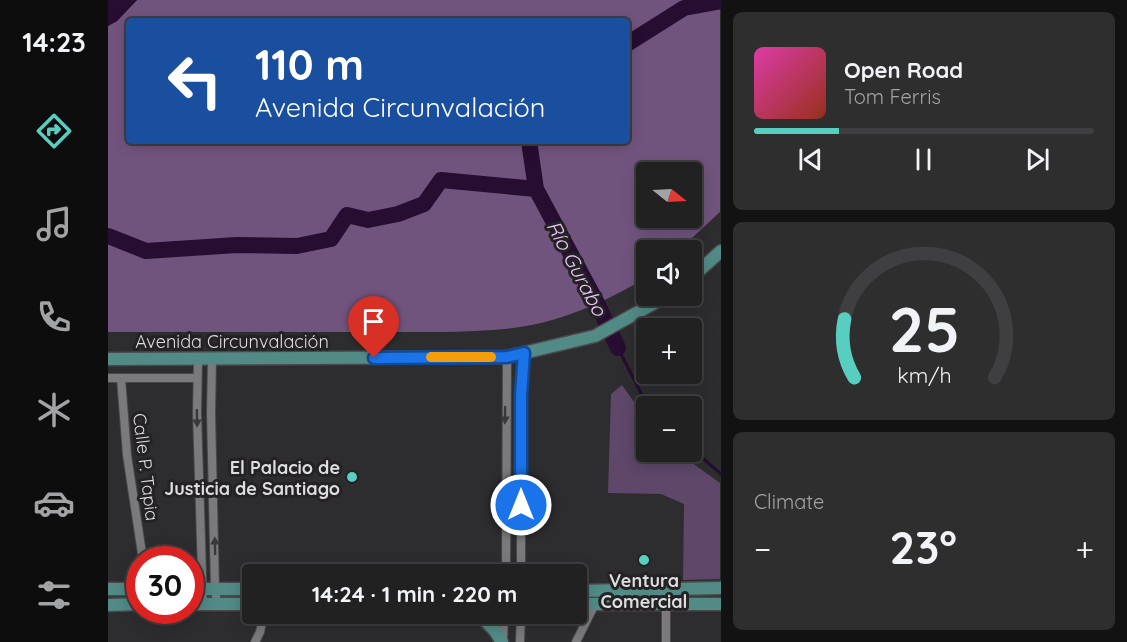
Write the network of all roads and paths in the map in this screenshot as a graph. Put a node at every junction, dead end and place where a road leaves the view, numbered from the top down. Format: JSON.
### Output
{"nodes":[{"id":1,"x":720,"y":251,"type":"edge"},
{"id":2,"x":702,"y":268,"type":"edge"},
{"id":3,"x":650,"y":306,"type":"edge"},
{"id":4,"x":524,"y":353,"type":"junction"},
{"id":5,"x":507,"y":357,"type":"junction"},
{"id":6,"x":108,"y":359,"type":"edge"},
{"id":7,"x":198,"y":360,"type":"junction"},
{"id":8,"x":212,"y":360,"type":"junction"},
{"id":9,"x":108,"y":378,"type":"edge"},
{"id":10,"x":121,"y":378,"type":"junction"},
{"id":11,"x":197,"y":378,"type":"junction"},
{"id":12,"x":141,"y":546,"type":"edge"},
{"id":13,"x":196,"y":546,"type":"edge"},
{"id":14,"x":506,"y":564,"type":"edge"},
{"id":15,"x":521,"y":564,"type":"edge"},
{"id":16,"x":215,"y":588,"type":"junction"},
{"id":17,"x":720,"y":588,"type":"edge"},
{"id":18,"x":108,"y":589,"type":"edge"},
{"id":19,"x":126,"y":589,"type":"edge"},
{"id":20,"x":204,"y":589,"type":"edge"},
{"id":21,"x":242,"y":589,"type":"edge"},
{"id":22,"x":666,"y":589,"type":"junction"},
{"id":23,"x":587,"y":591,"type":"edge"},
{"id":24,"x":108,"y":604,"type":"edge"},
{"id":25,"x":126,"y":604,"type":"edge"},
{"id":26,"x":218,"y":604,"type":"junction"},
{"id":27,"x":242,"y":604,"type":"edge"},
{"id":28,"x":587,"y":604,"type":"edge"},
{"id":29,"x":595,"y":604,"type":"junction"},
{"id":30,"x":666,"y":604,"type":"junction"},
{"id":31,"x":720,"y":604,"type":"edge"},
{"id":32,"x":204,"y":605,"type":"edge"},
{"id":33,"x":262,"y":624,"type":"edge"},
{"id":34,"x":488,"y":624,"type":"edge"},
{"id":35,"x":503,"y":624,"type":"edge"},
{"id":36,"x":521,"y":624,"type":"edge"},
{"id":37,"x":255,"y":642,"type":"edge"},
{"id":38,"x":502,"y":642,"type":"edge"},
{"id":39,"x":520,"y":642,"type":"edge"},
{"id":40,"x":576,"y":642,"type":"edge"},
{"id":41,"x":666,"y":642,"type":"edge"}],
"edges":[{"from":1,"to":2,"type":"main road"},
{"from":3,"to":4,"type":"main road","name":"Avenida Circunvalación"},
{"from":4,"to":5,"type":"main road","name":"Avenida Circunvalación"},
{"from":4,"to":15,"type":"street"},
{"from":5,"to":8,"type":"main road","name":"Avenida Circunvalación"},
{"from":5,"to":14,"type":"street","one_way":true},
{"from":6,"to":7,"type":"main road","name":"Avenida Circunvalación"},
{"from":7,"to":8,"type":"main road","name":"Avenida Circunvalación"},
{"from":7,"to":11,"type":"street"},
{"from":16,"to":8,"type":"street","one_way":true},
{"from":9,"to":10,"type":"street"},
{"from":10,"to":11,"type":"street"},
{"from":10,"to":12,"type":"street","name":"Calle P. Tapia"},
{"from":11,"to":13,"type":"street","one_way":true},
{"from":16,"to":20,"type":"main road"},
{"from":16,"to":21,"type":"main road"},
{"from":16,"to":26,"type":"street"},
{"from":17,"to":22,"type":"main road"},
{"from":18,"to":19,"type":"main road"},
{"from":22,"to":23,"type":"main road"},
{"from":22,"to":30,"type":"street"},
{"from":24,"to":25,"type":"main road"},
{"from":26,"to":27,"type":"main road"},
{"from":26,"to":32,"type":"main road"},
{"from":28,"to":29,"type":"main road"},
{"from":29,"to":30,"type":"main road"},
{"from":29,"to":40,"type":"street"},
{"from":30,"to":31,"type":"main road"},
{"from":30,"to":41,"type":"street"},
{"from":33,"to":37,"type":"street"},
{"from":34,"to":38,"type":"main road"},
{"from":35,"to":38,"type":"street"},
{"from":36,"to":39,"type":"street"}]}
